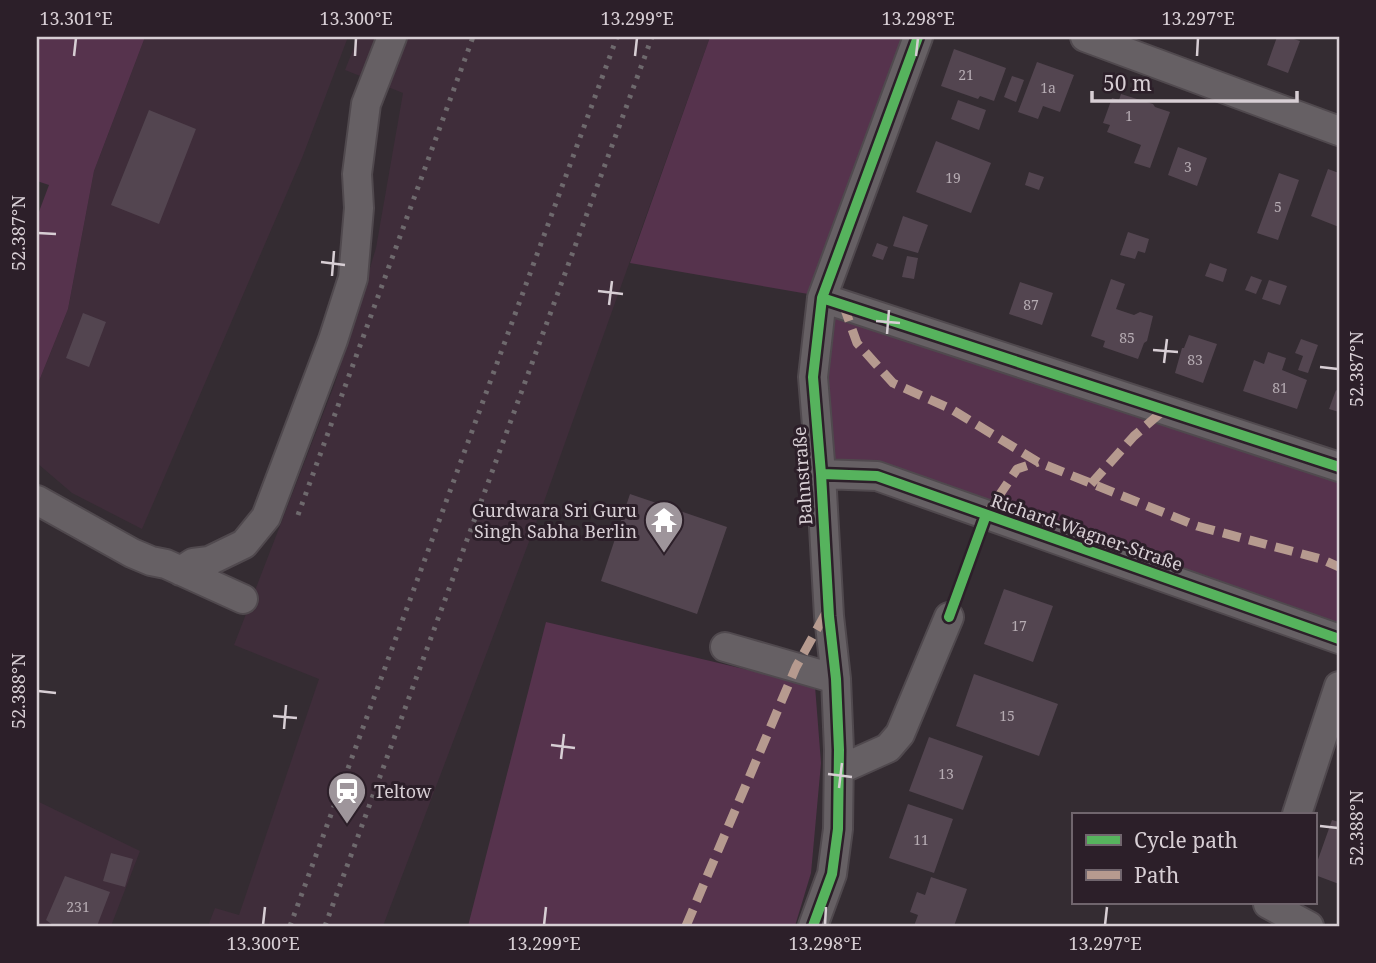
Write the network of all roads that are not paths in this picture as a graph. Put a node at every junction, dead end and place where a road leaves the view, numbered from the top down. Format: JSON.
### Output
{"nodes":[{"id":1,"x":392,"y":37,"type":"edge"},
{"id":2,"x":918,"y":37,"type":"edge"},
{"id":3,"x":1085,"y":37,"type":"edge"},
{"id":4,"x":1339,"y":131,"type":"edge"},
{"id":5,"x":822,"y":298,"type":"junction"},
{"id":6,"x":1339,"y":467,"type":"edge"},
{"id":7,"x":821,"y":474,"type":"junction"},
{"id":8,"x":37,"y":500,"type":"edge"},
{"id":9,"x":181,"y":571,"type":"junction"},
{"id":10,"x":243,"y":600,"type":"dead end"},
{"id":11,"x":949,"y":617,"type":"dead end"},
{"id":12,"x":1339,"y":639,"type":"edge"},
{"id":13,"x":725,"y":647,"type":"dead end"},
{"id":14,"x":836,"y":679,"type":"junction"},
{"id":15,"x":1339,"y":686,"type":"edge"},
{"id":16,"x":839,"y":770,"type":"junction"},
{"id":17,"x":1297,"y":813,"type":"edge"},
{"id":18,"x":1265,"y":911,"type":"edge"},
{"id":19,"x":813,"y":926,"type":"edge"},
{"id":20,"x":1309,"y":926,"type":"edge"}],
"edges":[{"from":1,"to":9,"type":"street"},
{"from":2,"to":5,"type":"street","name":"Bahnstraße"},
{"from":3,"to":4,"type":"street"},
{"from":5,"to":6,"type":"street"},
{"from":5,"to":7,"type":"street","name":"Bahnstraße"},
{"from":7,"to":12,"type":"street","name":"Richard-Wagner-Straße"},
{"from":7,"to":14,"type":"street","name":"Bahnstraße"},
{"from":8,"to":9,"type":"street"},
{"from":9,"to":10,"type":"street"},
{"from":11,"to":16,"type":"street"},
{"from":13,"to":14,"type":"street"},
{"from":14,"to":16,"type":"street","name":"Bahnstraße"},
{"from":15,"to":17,"type":"street"},
{"from":16,"to":19,"type":"street","name":"Bahnstraße"},
{"from":18,"to":20,"type":"street"}]}
